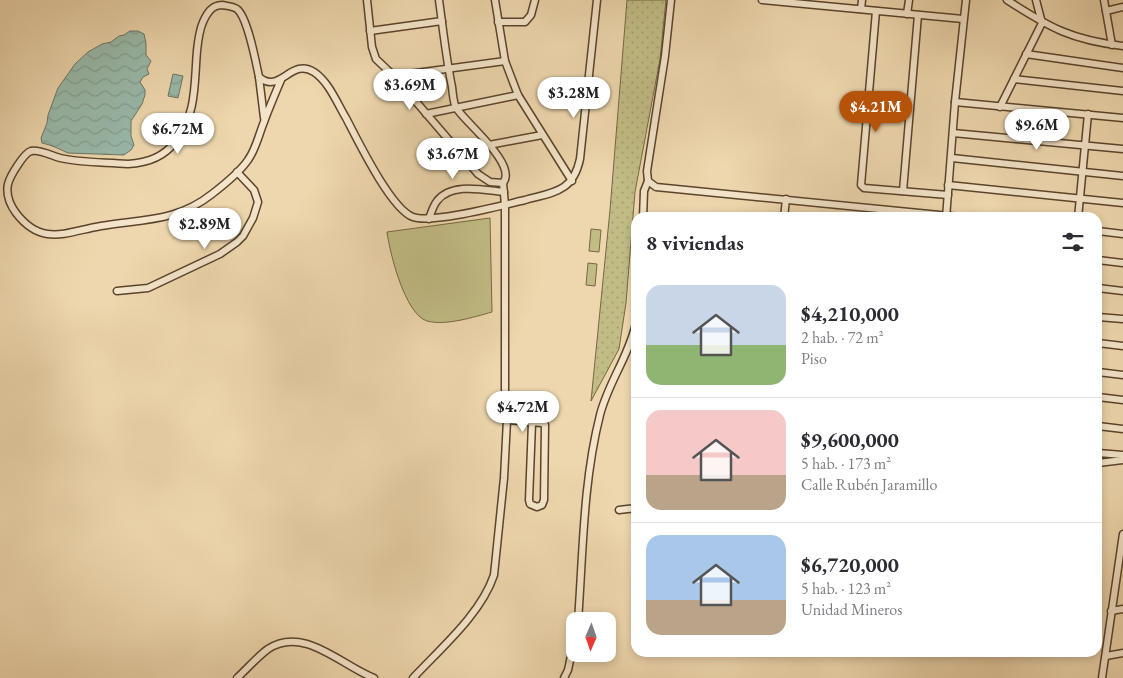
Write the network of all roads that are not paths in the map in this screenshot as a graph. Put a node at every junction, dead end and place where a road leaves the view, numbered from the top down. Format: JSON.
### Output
{"nodes":[{"id":1,"x":368,"y":0,"type":"edge"},
{"id":2,"x":439,"y":0,"type":"edge"},
{"id":3,"x":495,"y":0,"type":"edge"},
{"id":4,"x":534,"y":0,"type":"edge"},
{"id":5,"x":598,"y":0,"type":"edge"},
{"id":6,"x":671,"y":0,"type":"edge"},
{"id":7,"x":762,"y":0,"type":"edge"},
{"id":8,"x":862,"y":0,"type":"edge"},
{"id":9,"x":908,"y":0,"type":"edge"},
{"id":10,"x":966,"y":0,"type":"edge"},
{"id":11,"x":1008,"y":0,"type":"edge"},
{"id":12,"x":1036,"y":0,"type":"edge"},
{"id":13,"x":1104,"y":0,"type":"edge"},
{"id":14,"x":813,"y":2,"type":"edge"},
{"id":15,"x":1123,"y":7,"type":"edge"},
{"id":16,"x":861,"y":10,"type":"junction"},
{"id":17,"x":876,"y":11,"type":"junction"},
{"id":18,"x":1106,"y":11,"type":"junction"},
{"id":19,"x":907,"y":14,"type":"junction"},
{"id":20,"x":918,"y":15,"type":"junction"},
{"id":21,"x":963,"y":19,"type":"junction"},
{"id":22,"x":442,"y":21,"type":"junction"},
{"id":23,"x":498,"y":22,"type":"junction"},
{"id":24,"x":1042,"y":23,"type":"junction"},
{"id":25,"x":370,"y":30,"type":"junction"},
{"id":26,"x":1112,"y":45,"type":"junction"},
{"id":27,"x":1123,"y":46,"type":"edge"},
{"id":28,"x":1026,"y":54,"type":"junction"},
{"id":29,"x":505,"y":61,"type":"junction"},
{"id":30,"x":1123,"y":68,"type":"edge"},
{"id":31,"x":448,"y":69,"type":"junction"},
{"id":32,"x":394,"y":76,"type":"junction"},
{"id":33,"x":259,"y":77,"type":"junction"},
{"id":34,"x":1014,"y":78,"type":"junction"},
{"id":35,"x":281,"y":80,"type":"junction"},
{"id":36,"x":1123,"y":91,"type":"edge"},
{"id":37,"x":518,"y":95,"type":"junction"},
{"id":38,"x":955,"y":102,"type":"junction"},
{"id":39,"x":1000,"y":106,"type":"junction"},
{"id":40,"x":456,"y":108,"type":"junction"},
{"id":41,"x":426,"y":114,"type":"junction"},
{"id":42,"x":1088,"y":114,"type":"junction"},
{"id":43,"x":1123,"y":118,"type":"edge"},
{"id":44,"x":264,"y":120,"type":"junction"},
{"id":45,"x":953,"y":133,"type":"junction"},
{"id":46,"x":542,"y":135,"type":"junction"},
{"id":47,"x":489,"y":145,"type":"junction"},
{"id":48,"x":1085,"y":145,"type":"junction"},
{"id":49,"x":1123,"y":149,"type":"edge"},
{"id":50,"x":952,"y":158,"type":"junction"},
{"id":51,"x":237,"y":172,"type":"junction"},
{"id":52,"x":1082,"y":172,"type":"junction"},
{"id":53,"x":1123,"y":176,"type":"edge"},
{"id":54,"x":572,"y":181,"type":"junction"},
{"id":55,"x":648,"y":181,"type":"junction"},
{"id":56,"x":503,"y":183,"type":"junction"},
{"id":57,"x":948,"y":185,"type":"junction"},
{"id":58,"x":903,"y":191,"type":"junction"},
{"id":59,"x":504,"y":192,"type":"junction"},
{"id":60,"x":948,"y":195,"type":"junction"},
{"id":61,"x":1080,"y":198,"type":"junction"},
{"id":62,"x":786,"y":199,"type":"junction"},
{"id":63,"x":1123,"y":203,"type":"edge"},
{"id":64,"x":505,"y":204,"type":"junction"},
{"id":65,"x":643,"y":212,"type":"edge"},
{"id":66,"x":785,"y":212,"type":"edge"},
{"id":67,"x":908,"y":212,"type":"edge"},
{"id":68,"x":946,"y":212,"type":"edge"},
{"id":69,"x":1079,"y":212,"type":"edge"},
{"id":70,"x":429,"y":219,"type":"junction"},
{"id":71,"x":1102,"y":231,"type":"edge"},
{"id":72,"x":1123,"y":234,"type":"edge"},
{"id":73,"x":1102,"y":260,"type":"edge"},
{"id":74,"x":1123,"y":263,"type":"edge"},
{"id":75,"x":1102,"y":288,"type":"edge"},
{"id":76,"x":117,"y":291,"type":"dead end"},
{"id":77,"x":1123,"y":291,"type":"edge"},
{"id":78,"x":1102,"y":317,"type":"edge"},
{"id":79,"x":1123,"y":319,"type":"edge"},
{"id":80,"x":631,"y":338,"type":"edge"},
{"id":81,"x":1102,"y":343,"type":"edge"},
{"id":82,"x":1123,"y":346,"type":"edge"},
{"id":83,"x":1102,"y":372,"type":"edge"},
{"id":84,"x":1123,"y":375,"type":"edge"},
{"id":85,"x":1102,"y":397,"type":"edge"},
{"id":86,"x":1123,"y":400,"type":"edge"},
{"id":87,"x":507,"y":420,"type":"junction"},
{"id":88,"x":532,"y":423,"type":"junction"},
{"id":89,"x":1102,"y":426,"type":"edge"},
{"id":90,"x":1123,"y":429,"type":"edge"},
{"id":91,"x":1102,"y":453,"type":"edge"},
{"id":92,"x":1123,"y":455,"type":"edge"},
{"id":93,"x":1123,"y":460,"type":"edge"},
{"id":94,"x":1102,"y":463,"type":"edge"},
{"id":95,"x":631,"y":509,"type":"edge"},
{"id":96,"x":620,"y":510,"type":"dead end"},
{"id":97,"x":1123,"y":534,"type":"edge"},
{"id":98,"x":1122,"y":546,"type":"edge"},
{"id":99,"x":1123,"y":583,"type":"edge"},
{"id":100,"x":1116,"y":584,"type":"junction"},
{"id":101,"x":1123,"y":609,"type":"edge"},
{"id":102,"x":1111,"y":611,"type":"junction"},
{"id":103,"x":579,"y":612,"type":"edge"},
{"id":104,"x":1123,"y":653,"type":"edge"},
{"id":105,"x":1106,"y":656,"type":"junction"},
{"id":106,"x":570,"y":662,"type":"edge"},
{"id":107,"x":359,"y":672,"type":"junction"},
{"id":108,"x":237,"y":678,"type":"edge"},
{"id":109,"x":366,"y":678,"type":"edge"},
{"id":110,"x":374,"y":678,"type":"edge"},
{"id":111,"x":413,"y":678,"type":"edge"},
{"id":112,"x":564,"y":678,"type":"edge"},
{"id":113,"x":1102,"y":678,"type":"edge"}],
"edges":[{"from":1,"to":25,"type":"street"},
{"from":2,"to":22,"type":"street"},
{"from":3,"to":23,"type":"street"},
{"from":4,"to":23,"type":"street"},
{"from":5,"to":54,"type":"street"},
{"from":6,"to":55,"type":"street"},
{"from":7,"to":14,"type":"street"},
{"from":8,"to":16,"type":"street"},
{"from":9,"to":19,"type":"street"},
{"from":10,"to":21,"type":"street"},
{"from":11,"to":24,"type":"street"},
{"from":12,"to":24,"type":"street"},
{"from":13,"to":18,"type":"street"},
{"from":14,"to":16,"type":"street"},
{"from":15,"to":18,"type":"street"},
{"from":16,"to":17,"type":"street"},
{"from":17,"to":19,"type":"street"},
{"from":17,"to":58,"type":"street"},
{"from":18,"to":26,"type":"street"},
{"from":19,"to":20,"type":"street"},
{"from":20,"to":21,"type":"street"},
{"from":20,"to":58,"type":"street"},
{"from":21,"to":38,"type":"street"},
{"from":22,"to":25,"type":"street"},
{"from":22,"to":31,"type":"street"},
{"from":23,"to":29,"type":"street"},
{"from":24,"to":26,"type":"street"},
{"from":24,"to":28,"type":"street"},
{"from":25,"to":32,"type":"street"},
{"from":26,"to":27,"type":"street"},
{"from":28,"to":30,"type":"street"},
{"from":28,"to":34,"type":"street"},
{"from":29,"to":31,"type":"street"},
{"from":29,"to":37,"type":"street"},
{"from":31,"to":32,"type":"street"},
{"from":31,"to":40,"type":"street"},
{"from":32,"to":41,"type":"street"},
{"from":33,"to":35,"type":"street"},
{"from":33,"to":44,"type":"street"},
{"from":33,"to":51,"type":"street"},
{"from":34,"to":36,"type":"street"},
{"from":34,"to":39,"type":"street"},
{"from":35,"to":44,"type":"street"},
{"from":35,"to":70,"type":"street"},
{"from":37,"to":40,"type":"street"},
{"from":37,"to":46,"type":"street"},
{"from":38,"to":39,"type":"street"},
{"from":38,"to":45,"type":"street"},
{"from":39,"to":42,"type":"street"},
{"from":40,"to":41,"type":"street"},
{"from":40,"to":47,"type":"street"},
{"from":41,"to":56,"type":"street"},
{"from":42,"to":43,"type":"street"},
{"from":42,"to":48,"type":"street"},
{"from":44,"to":51,"type":"street"},
{"from":45,"to":48,"type":"street"},
{"from":45,"to":50,"type":"street"},
{"from":46,"to":47,"type":"street"},
{"from":46,"to":54,"type":"street"},
{"from":47,"to":56,"type":"street"},
{"from":48,"to":49,"type":"street"},
{"from":48,"to":52,"type":"street"},
{"from":50,"to":52,"type":"street"},
{"from":50,"to":57,"type":"street"},
{"from":51,"to":76,"type":"street"},
{"from":52,"to":53,"type":"street"},
{"from":52,"to":61,"type":"street"},
{"from":54,"to":64,"type":"street"},
{"from":55,"to":62,"type":"street"},
{"from":55,"to":65,"type":"street"},
{"from":56,"to":59,"type":"street"},
{"from":57,"to":60,"type":"street"},
{"from":57,"to":61,"type":"street"},
{"from":58,"to":60,"type":"street"},
{"from":59,"to":64,"type":"street"},
{"from":59,"to":70,"type":"street"},
{"from":60,"to":68,"type":"street"},
{"from":61,"to":63,"type":"street"},
{"from":61,"to":69,"type":"street"},
{"from":62,"to":66,"type":"street"},
{"from":62,"to":67,"type":"street"},
{"from":64,"to":70,"type":"street"},
{"from":64,"to":87,"type":"street"},
{"from":71,"to":72,"type":"street"},
{"from":73,"to":74,"type":"street"},
{"from":75,"to":77,"type":"street"},
{"from":78,"to":79,"type":"street"},
{"from":80,"to":103,"type":"street"},
{"from":81,"to":82,"type":"street"},
{"from":83,"to":84,"type":"street"},
{"from":85,"to":86,"type":"street"},
{"from":87,"to":88,"type":"street"},
{"from":87,"to":111,"type":"street"},
{"from":88,"to":88,"type":"street"},
{"from":89,"to":90,"type":"street"},
{"from":91,"to":92,"type":"street"},
{"from":93,"to":94,"type":"street"},
{"from":95,"to":96,"type":"street"},
{"from":97,"to":98,"type":"street"},
{"from":98,"to":100,"type":"street"},
{"from":99,"to":100,"type":"street"},
{"from":100,"to":102,"type":"street"},
{"from":101,"to":102,"type":"street"},
{"from":102,"to":105,"type":"street"},
{"from":104,"to":105,"type":"street"},
{"from":105,"to":113,"type":"street"},
{"from":106,"to":112,"type":"street"},
{"from":107,"to":108,"type":"street"},
{"from":107,"to":109,"type":"street"},
{"from":107,"to":110,"type":"street"}]}
